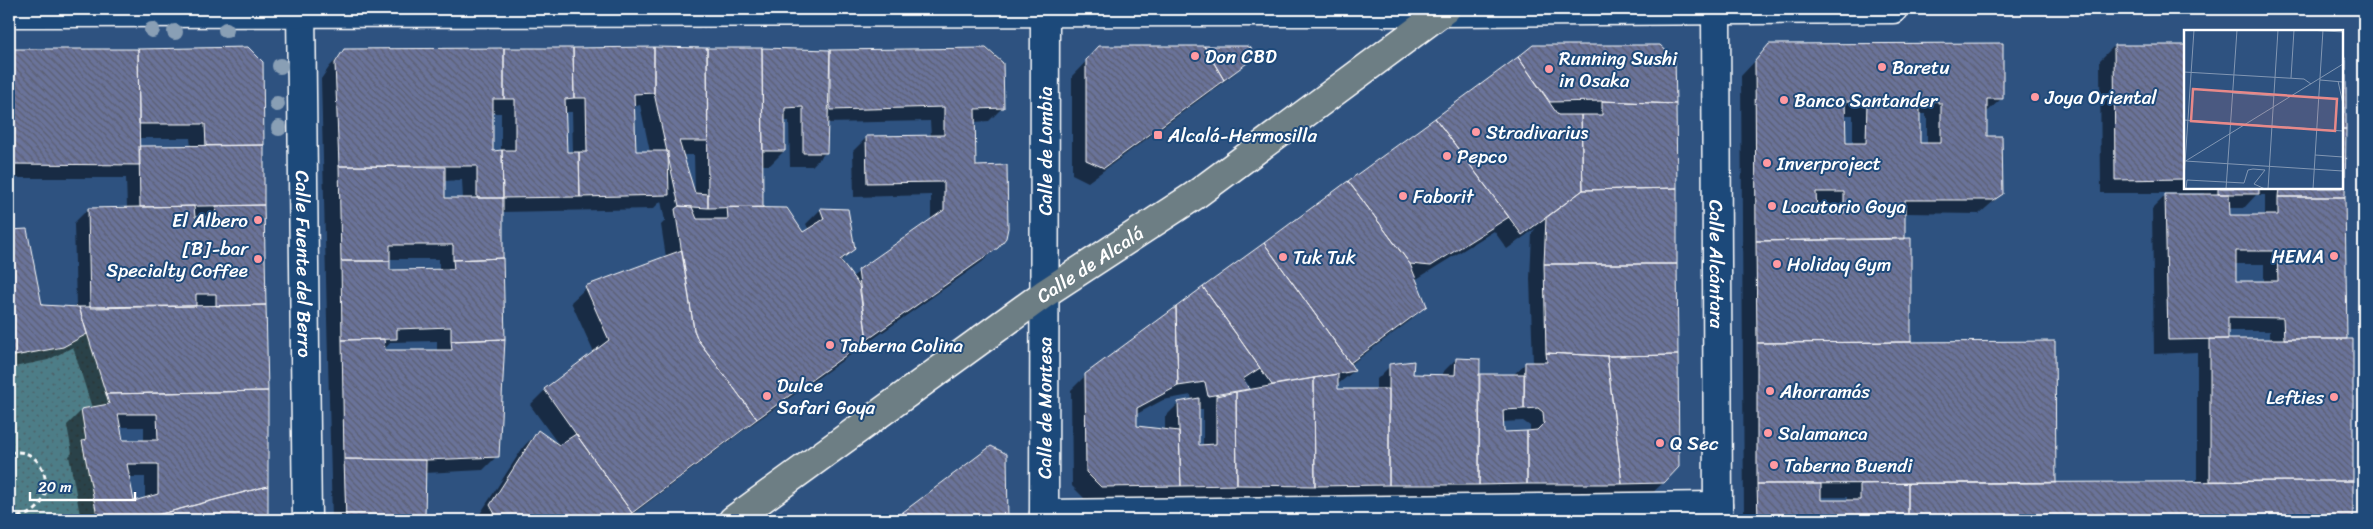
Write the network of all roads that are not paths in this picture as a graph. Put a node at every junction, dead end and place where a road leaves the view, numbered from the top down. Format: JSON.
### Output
{"nodes":[{"id":1,"x":1716,"y":9,"type":"edge"},
{"id":2,"x":1893,"y":9,"type":"edge"},
{"id":3,"x":1045,"y":10,"type":"edge"},
{"id":4,"x":1443,"y":10,"type":"edge"},
{"id":5,"x":301,"y":11,"type":"edge"},
{"id":6,"x":9,"y":13,"type":"edge"},
{"id":7,"x":1044,"y":294,"type":"junction"},
{"id":8,"x":1718,"y":513,"type":"edge"},
{"id":9,"x":1044,"y":517,"type":"edge"},
{"id":10,"x":307,"y":520,"type":"edge"},
{"id":11,"x":733,"y":520,"type":"edge"}],
"edges":[{"from":1,"to":2,"type":"street"},
{"from":1,"to":4,"type":"street"},
{"from":1,"to":8,"type":"street","name":"Calle Alcántara"},
{"from":3,"to":4,"type":"street"},
{"from":3,"to":5,"type":"street"},
{"from":3,"to":7,"type":"street","name":"Calle de Lombia"},
{"from":4,"to":7,"type":"main road","name":"Calle de Alcalá"},
{"from":5,"to":6,"type":"street"},
{"from":5,"to":10,"type":"street","name":"Calle Fuente del Berro"},
{"from":7,"to":9,"type":"street","name":"Calle de Montesa"},
{"from":7,"to":11,"type":"main road","name":"Calle de Alcalá"},
{"from":8,"to":9,"type":"street"}]}
